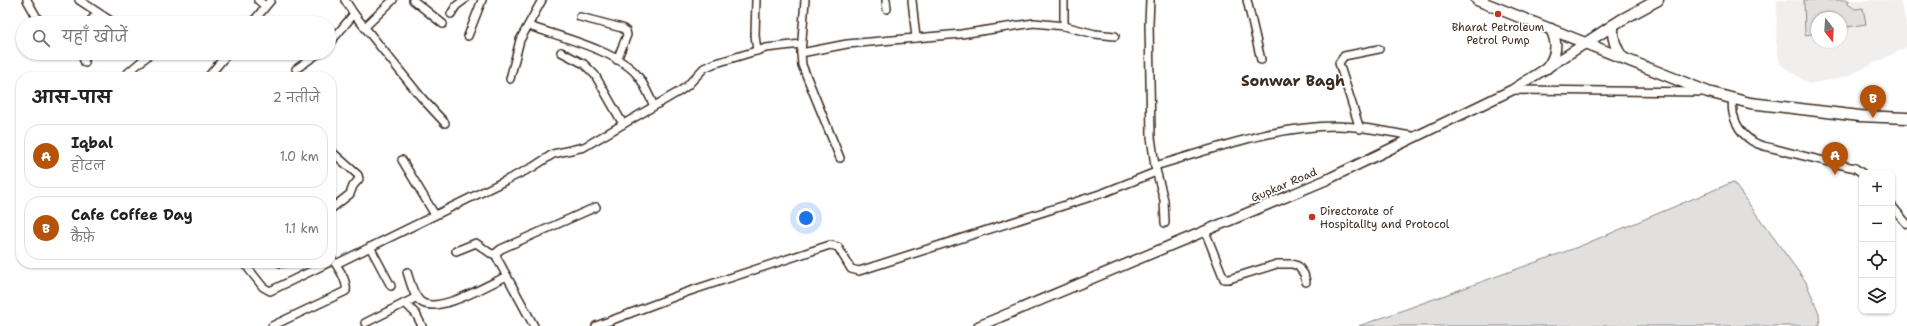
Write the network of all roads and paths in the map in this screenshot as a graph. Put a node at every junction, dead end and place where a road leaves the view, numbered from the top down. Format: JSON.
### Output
{"nodes":[{"id":1,"x":27,"y":0,"type":"edge"},
{"id":2,"x":78,"y":0,"type":"edge"},
{"id":3,"x":258,"y":0,"type":"edge"},
{"id":4,"x":271,"y":0,"type":"edge"},
{"id":5,"x":345,"y":0,"type":"edge"},
{"id":6,"x":393,"y":0,"type":"edge"},
{"id":7,"x":413,"y":0,"type":"edge"},
{"id":8,"x":464,"y":0,"type":"edge"},
{"id":9,"x":482,"y":0,"type":"edge"},
{"id":10,"x":542,"y":0,"type":"edge"},
{"id":11,"x":756,"y":0,"type":"edge"},
{"id":12,"x":805,"y":0,"type":"edge"},
{"id":13,"x":886,"y":0,"type":"edge"},
{"id":14,"x":912,"y":0,"type":"edge"},
{"id":15,"x":1064,"y":0,"type":"edge"},
{"id":16,"x":1150,"y":0,"type":"edge"},
{"id":17,"x":1247,"y":0,"type":"edge"},
{"id":18,"x":1477,"y":0,"type":"edge"},
{"id":19,"x":1658,"y":0,"type":"edge"},
{"id":20,"x":265,"y":6,"type":"junction"},
{"id":21,"x":887,"y":9,"type":"dead end"},
{"id":22,"x":98,"y":13,"type":"junction"},
{"id":23,"x":354,"y":14,"type":"junction"},
{"id":24,"x":451,"y":14,"type":"dead end"},
{"id":25,"x":36,"y":16,"type":"edge"},
{"id":26,"x":95,"y":16,"type":"edge"},
{"id":27,"x":103,"y":16,"type":"edge"},
{"id":28,"x":257,"y":16,"type":"edge"},
{"id":29,"x":580,"y":17,"type":"dead end"},
{"id":30,"x":443,"y":24,"type":"dead end"},
{"id":31,"x":1613,"y":25,"type":"junction"},
{"id":32,"x":1064,"y":26,"type":"junction"},
{"id":33,"x":365,"y":27,"type":"junction"},
{"id":34,"x":532,"y":27,"type":"dead end"},
{"id":35,"x":1551,"y":29,"type":"junction"},
{"id":36,"x":336,"y":36,"type":"edge"},
{"id":37,"x":468,"y":36,"type":"dead end"},
{"id":38,"x":1114,"y":36,"type":"dead end"},
{"id":39,"x":916,"y":38,"type":"junction"},
{"id":40,"x":1586,"y":43,"type":"junction"},
{"id":41,"x":801,"y":44,"type":"junction"},
{"id":42,"x":1379,"y":49,"type":"dead end"},
{"id":43,"x":757,"y":51,"type":"junction"},
{"id":44,"x":561,"y":52,"type":"dead end"},
{"id":45,"x":801,"y":53,"type":"junction"},
{"id":46,"x":1623,"y":58,"type":"junction"},
{"id":47,"x":84,"y":60,"type":"edge"},
{"id":48,"x":143,"y":60,"type":"edge"},
{"id":49,"x":222,"y":60,"type":"edge"},
{"id":50,"x":309,"y":60,"type":"edge"},
{"id":51,"x":617,"y":60,"type":"junction"},
{"id":52,"x":1261,"y":60,"type":"dead end"},
{"id":53,"x":85,"y":63,"type":"dead end"},
{"id":54,"x":1547,"y":68,"type":"junction"},
{"id":55,"x":296,"y":69,"type":"dead end"},
{"id":56,"x":129,"y":72,"type":"edge"},
{"id":57,"x":212,"y":72,"type":"edge"},
{"id":58,"x":510,"y":78,"type":"dead end"},
{"id":59,"x":1512,"y":90,"type":"junction"},
{"id":60,"x":1708,"y":92,"type":"junction"},
{"id":61,"x":1733,"y":99,"type":"junction"},
{"id":62,"x":654,"y":106,"type":"junction"},
{"id":63,"x":1907,"y":118,"type":"edge"},
{"id":64,"x":445,"y":123,"type":"dead end"},
{"id":65,"x":624,"y":124,"type":"junction"},
{"id":66,"x":1360,"y":128,"type":"junction"},
{"id":67,"x":1412,"y":136,"type":"junction"},
{"id":68,"x":336,"y":156,"type":"edge"},
{"id":69,"x":840,"y":158,"type":"dead end"},
{"id":70,"x":402,"y":160,"type":"dead end"},
{"id":71,"x":1156,"y":169,"type":"junction"},
{"id":72,"x":1859,"y":171,"type":"edge"},
{"id":73,"x":336,"y":205,"type":"edge"},
{"id":74,"x":596,"y":206,"type":"dead end"},
{"id":75,"x":1895,"y":210,"type":"edge"},
{"id":76,"x":435,"y":215,"type":"junction"},
{"id":77,"x":1165,"y":223,"type":"dead end"},
{"id":78,"x":1907,"y":224,"type":"edge"},
{"id":79,"x":1204,"y":231,"type":"junction"},
{"id":80,"x":370,"y":247,"type":"junction"},
{"id":81,"x":456,"y":251,"type":"dead end"},
{"id":82,"x":496,"y":255,"type":"junction"},
{"id":83,"x":336,"y":260,"type":"edge"},
{"id":84,"x":248,"y":268,"type":"edge"},
{"id":85,"x":318,"y":268,"type":"edge"},
{"id":86,"x":336,"y":268,"type":"edge"},
{"id":87,"x":406,"y":272,"type":"dead end"},
{"id":88,"x":507,"y":276,"type":"junction"},
{"id":89,"x":1306,"y":282,"type":"dead end"},
{"id":90,"x":391,"y":286,"type":"dead end"},
{"id":91,"x":417,"y":297,"type":"junction"},
{"id":92,"x":406,"y":303,"type":"junction"},
{"id":93,"x":365,"y":323,"type":"dead end"},
{"id":94,"x":272,"y":326,"type":"edge"},
{"id":95,"x":422,"y":326,"type":"edge"},
{"id":96,"x":534,"y":326,"type":"edge"},
{"id":97,"x":596,"y":326,"type":"edge"},
{"id":98,"x":979,"y":326,"type":"edge"}],
"edges":[{"from":1,"to":25,"type":"street"},
{"from":2,"to":22,"type":"street"},
{"from":3,"to":20,"type":"street"},
{"from":4,"to":20,"type":"street"},
{"from":5,"to":23,"type":"street"},
{"from":6,"to":33,"type":"street"},
{"from":7,"to":30,"type":"street"},
{"from":8,"to":24,"type":"street"},
{"from":9,"to":37,"type":"street"},
{"from":10,"to":58,"type":"street"},
{"from":11,"to":43,"type":"street"},
{"from":12,"to":41,"type":"street"},
{"from":13,"to":21,"type":"street"},
{"from":14,"to":39,"type":"street"},
{"from":15,"to":32,"type":"street"},
{"from":16,"to":71,"type":"street"},
{"from":17,"to":52,"type":"street"},
{"from":18,"to":35,"type":"highway"},
{"from":19,"to":31,"type":"highway"},
{"from":20,"to":28,"type":"street"},
{"from":22,"to":26,"type":"street"},
{"from":22,"to":27,"type":"street"},
{"from":23,"to":33,"type":"street"},
{"from":23,"to":36,"type":"street"},
{"from":29,"to":51,"type":"street"},
{"from":31,"to":40,"type":"highway"},
{"from":31,"to":46,"type":"highway"},
{"from":32,"to":38,"type":"street"},
{"from":32,"to":39,"type":"street"},
{"from":33,"to":64,"type":"street"},
{"from":34,"to":51,"type":"street"},
{"from":35,"to":40,"type":"highway"},
{"from":35,"to":54,"type":"highway"},
{"from":39,"to":45,"type":"street"},
{"from":40,"to":46,"type":"highway"},
{"from":40,"to":54,"type":"main road","name":"Gupkar Road"},
{"from":41,"to":43,"type":"street"},
{"from":41,"to":45,"type":"street"},
{"from":42,"to":66,"type":"street"},
{"from":43,"to":62,"type":"street"},
{"from":44,"to":65,"type":"street"},
{"from":45,"to":69,"type":"street"},
{"from":46,"to":60,"type":"highway"},
{"from":47,"to":53,"type":"street"},
{"from":48,"to":56,"type":"street"},
{"from":49,"to":57,"type":"street"},
{"from":50,"to":55,"type":"street"},
{"from":51,"to":62,"type":"street"},
{"from":54,"to":59,"type":"main road","name":"Gupkar Road"},
{"from":59,"to":60,"type":"street"},
{"from":59,"to":67,"type":"main road","name":"Gupkar Road"},
{"from":60,"to":61,"type":"highway"},
{"from":61,"to":63,"type":"highway"},
{"from":61,"to":72,"type":"street"},
{"from":62,"to":65,"type":"street"},
{"from":65,"to":76,"type":"street"},
{"from":66,"to":67,"type":"street"},
{"from":66,"to":71,"type":"street"},
{"from":67,"to":79,"type":"main road","name":"Gupkar Road"},
{"from":68,"to":73,"type":"street"},
{"from":70,"to":76,"type":"street"},
{"from":71,"to":77,"type":"street"},
{"from":71,"to":97,"type":"street"},
{"from":74,"to":82,"type":"street"},
{"from":75,"to":78,"type":"street"},
{"from":76,"to":80,"type":"street"},
{"from":79,"to":89,"type":"street"},
{"from":79,"to":98,"type":"main road","name":"Gupkar Road"},
{"from":80,"to":83,"type":"street"},
{"from":80,"to":90,"type":"street"},
{"from":81,"to":82,"type":"street"},
{"from":82,"to":88,"type":"street"},
{"from":84,"to":85,"type":"street"},
{"from":86,"to":94,"type":"street"},
{"from":87,"to":91,"type":"street"},
{"from":88,"to":91,"type":"street"},
{"from":88,"to":96,"type":"street"},
{"from":91,"to":92,"type":"street"},
{"from":92,"to":93,"type":"street"},
{"from":92,"to":95,"type":"street"}]}
